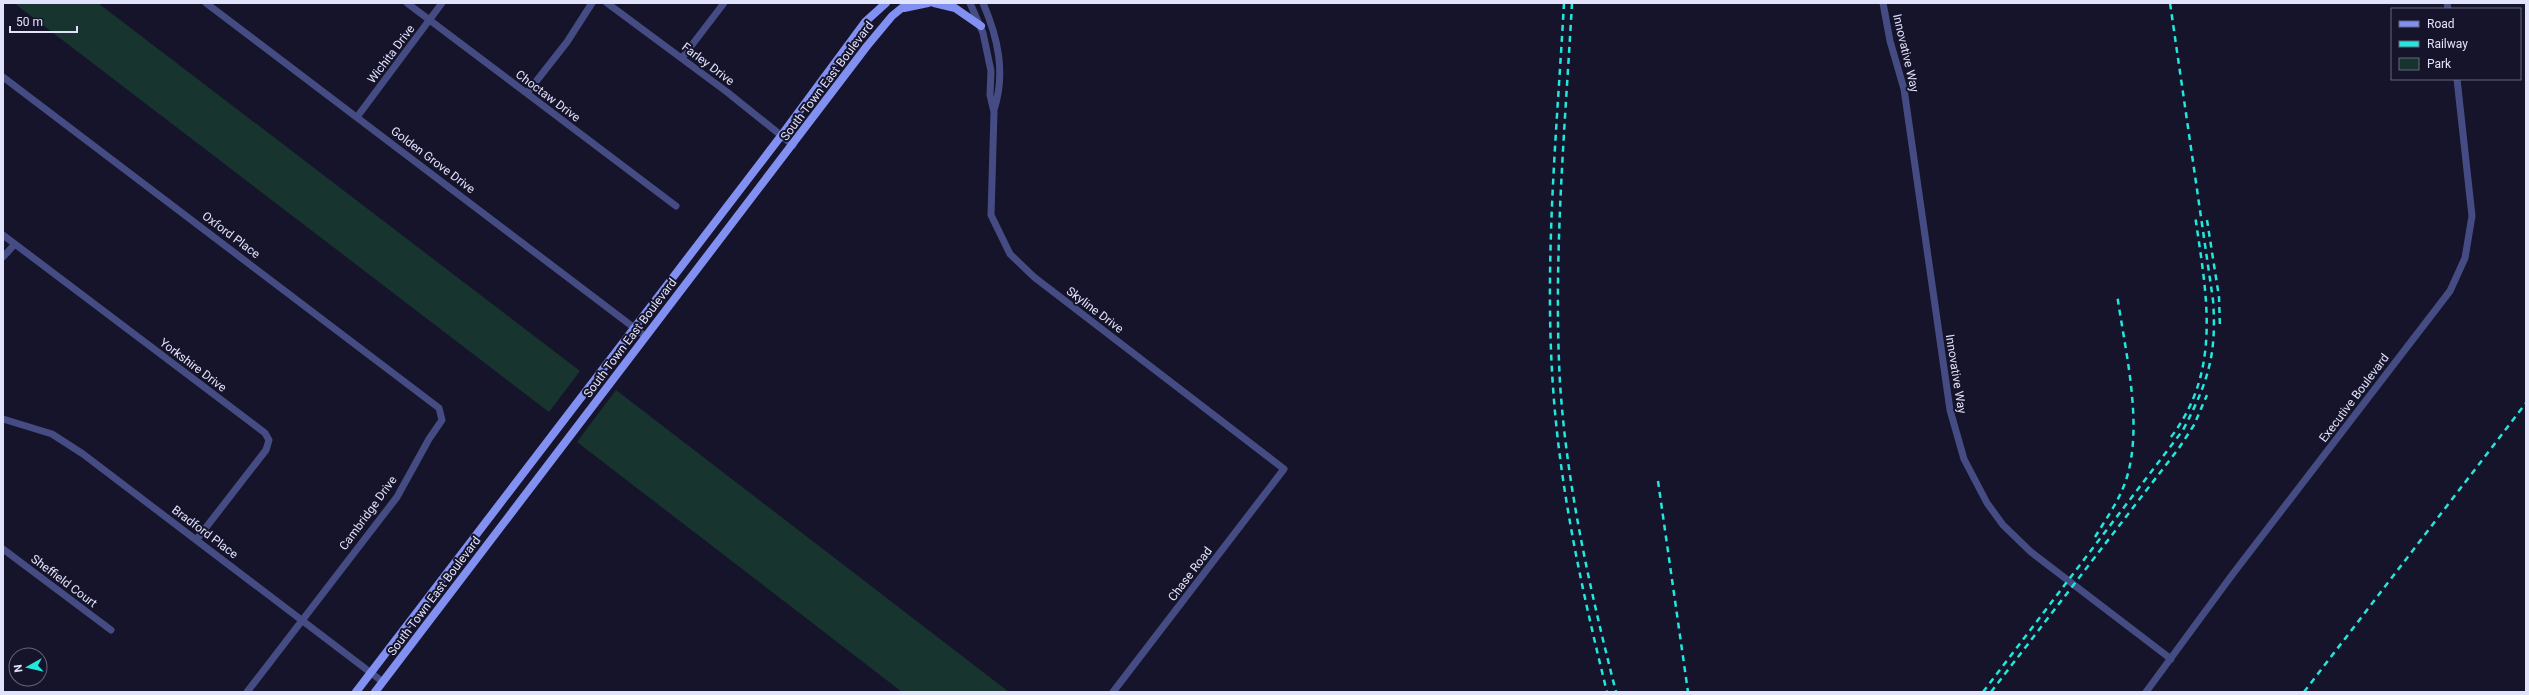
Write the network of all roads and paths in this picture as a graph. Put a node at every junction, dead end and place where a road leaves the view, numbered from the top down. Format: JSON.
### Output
{"nodes":[{"id":1,"x":206,"y":3,"type":"edge"},
{"id":2,"x":408,"y":3,"type":"edge"},
{"id":3,"x":442,"y":3,"type":"edge"},
{"id":4,"x":592,"y":3,"type":"edge"},
{"id":5,"x":607,"y":3,"type":"edge"},
{"id":6,"x":724,"y":3,"type":"edge"},
{"id":7,"x":886,"y":3,"type":"edge"},
{"id":8,"x":908,"y":3,"type":"edge"},
{"id":9,"x":928,"y":3,"type":"edge"},
{"id":10,"x":934,"y":3,"type":"edge"},
{"id":11,"x":970,"y":3,"type":"edge"},
{"id":12,"x":982,"y":3,"type":"edge"},
{"id":13,"x":1883,"y":3,"type":"edge"},
{"id":14,"x":900,"y":10,"type":"junction"},
{"id":15,"x":430,"y":20,"type":"junction"},
{"id":16,"x":981,"y":26,"type":"junction"},
{"id":17,"x":682,"y":58,"type":"junction"},
{"id":18,"x":3,"y":77,"type":"edge"},
{"id":19,"x":2457,"y":80,"type":"edge"},
{"id":20,"x":527,"y":93,"type":"junction"},
{"id":21,"x":994,"y":112,"type":"junction"},
{"id":22,"x":357,"y":117,"type":"junction"},
{"id":23,"x":781,"y":136,"type":"junction"},
{"id":24,"x":793,"y":145,"type":"junction"},
{"id":25,"x":676,"y":206,"type":"dead end"},
{"id":26,"x":3,"y":235,"type":"edge"},
{"id":27,"x":15,"y":244,"type":"junction"},
{"id":28,"x":3,"y":257,"type":"edge"},
{"id":29,"x":633,"y":327,"type":"junction"},
{"id":30,"x":645,"y":336,"type":"junction"},
{"id":31,"x":443,"y":414,"type":"joint"},
{"id":32,"x":3,"y":419,"type":"edge"},
{"id":33,"x":1284,"y":469,"type":"joint"},
{"id":34,"x":197,"y":539,"type":"junction"},
{"id":35,"x":3,"y":549,"type":"edge"},
{"id":36,"x":302,"y":619,"type":"junction"},
{"id":37,"x":111,"y":630,"type":"dead end"},
{"id":38,"x":2172,"y":659,"type":"junction"},
{"id":39,"x":371,"y":672,"type":"junction"},
{"id":40,"x":383,"y":682,"type":"junction"},
{"id":41,"x":247,"y":692,"type":"edge"},
{"id":42,"x":356,"y":692,"type":"edge"},
{"id":43,"x":376,"y":692,"type":"edge"},
{"id":44,"x":1113,"y":692,"type":"edge"},
{"id":45,"x":2146,"y":692,"type":"edge"}],
"edges":[{"from":1,"to":22,"type":"street","name":"Golden Grove Drive"},
{"from":2,"to":15,"type":"street","name":"Choctaw Drive"},
{"from":3,"to":15,"type":"street","name":"Wichita Drive"},
{"from":4,"to":20,"type":"street"},
{"from":5,"to":17,"type":"street","name":"Farley Drive"},
{"from":6,"to":17,"type":"street"},
{"from":7,"to":23,"type":"main road","name":"South Town East Boulevard"},
{"from":8,"to":14,"type":"main road","name":"South Town East Boulevard"},
{"from":9,"to":14,"type":"main road"},
{"from":10,"to":16,"type":"main road"},
{"from":11,"to":16,"type":"street","name":"Skyline Drive"},
{"from":12,"to":21,"type":"street","name":"Skyline Drive"},
{"from":13,"to":38,"type":"street","name":"Innovative Way"},
{"from":14,"to":24,"type":"main road","name":"South Town East Boulevard"},
{"from":15,"to":20,"type":"street","name":"Choctaw Drive"},
{"from":15,"to":22,"type":"street","name":"Wichita Drive"},
{"from":16,"to":21,"type":"street","name":"Skyline Drive"},
{"from":17,"to":23,"type":"street","name":"Farley Drive"},
{"from":18,"to":31,"type":"street","name":"Oxford Place"},
{"from":19,"to":38,"type":"street","name":"Executive Boulevard"},
{"from":20,"to":25,"type":"street","name":"Choctaw Drive"},
{"from":21,"to":33,"type":"street","name":"Skyline Drive"},
{"from":22,"to":29,"type":"street","name":"Golden Grove Drive"},
{"from":23,"to":24,"type":"street","name":"Farley Drive"},
{"from":23,"to":29,"type":"main road","name":"South Town East Boulevard"},
{"from":24,"to":30,"type":"main road","name":"South Town East Boulevard"},
{"from":26,"to":27,"type":"street","name":"Yorkshire Drive"},
{"from":27,"to":28,"type":"street"},
{"from":27,"to":34,"type":"street","name":"Yorkshire Drive"},
{"from":29,"to":30,"type":"street","name":"Golden Grove Drive"},
{"from":29,"to":39,"type":"main road","name":"South Town East Boulevard"},
{"from":30,"to":40,"type":"main road","name":"South Town East Boulevard"},
{"from":31,"to":36,"type":"street","name":"Cambridge Drive"},
{"from":32,"to":34,"type":"street","name":"Bradford Place"},
{"from":33,"to":44,"type":"street","name":"Chase Road"},
{"from":34,"to":36,"type":"street","name":"Bradford Place"},
{"from":35,"to":37,"type":"street","name":"Sheffield Court"},
{"from":36,"to":39,"type":"street","name":"Bradford Place"},
{"from":36,"to":41,"type":"street","name":"Cambridge Drive"},
{"from":38,"to":45,"type":"street","name":"Executive Boulevard"},
{"from":39,"to":40,"type":"street","name":"Bradford Place"},
{"from":39,"to":42,"type":"main road","name":"South Town East Boulevard"},
{"from":40,"to":43,"type":"main road","name":"South Town East Boulevard"}]}
